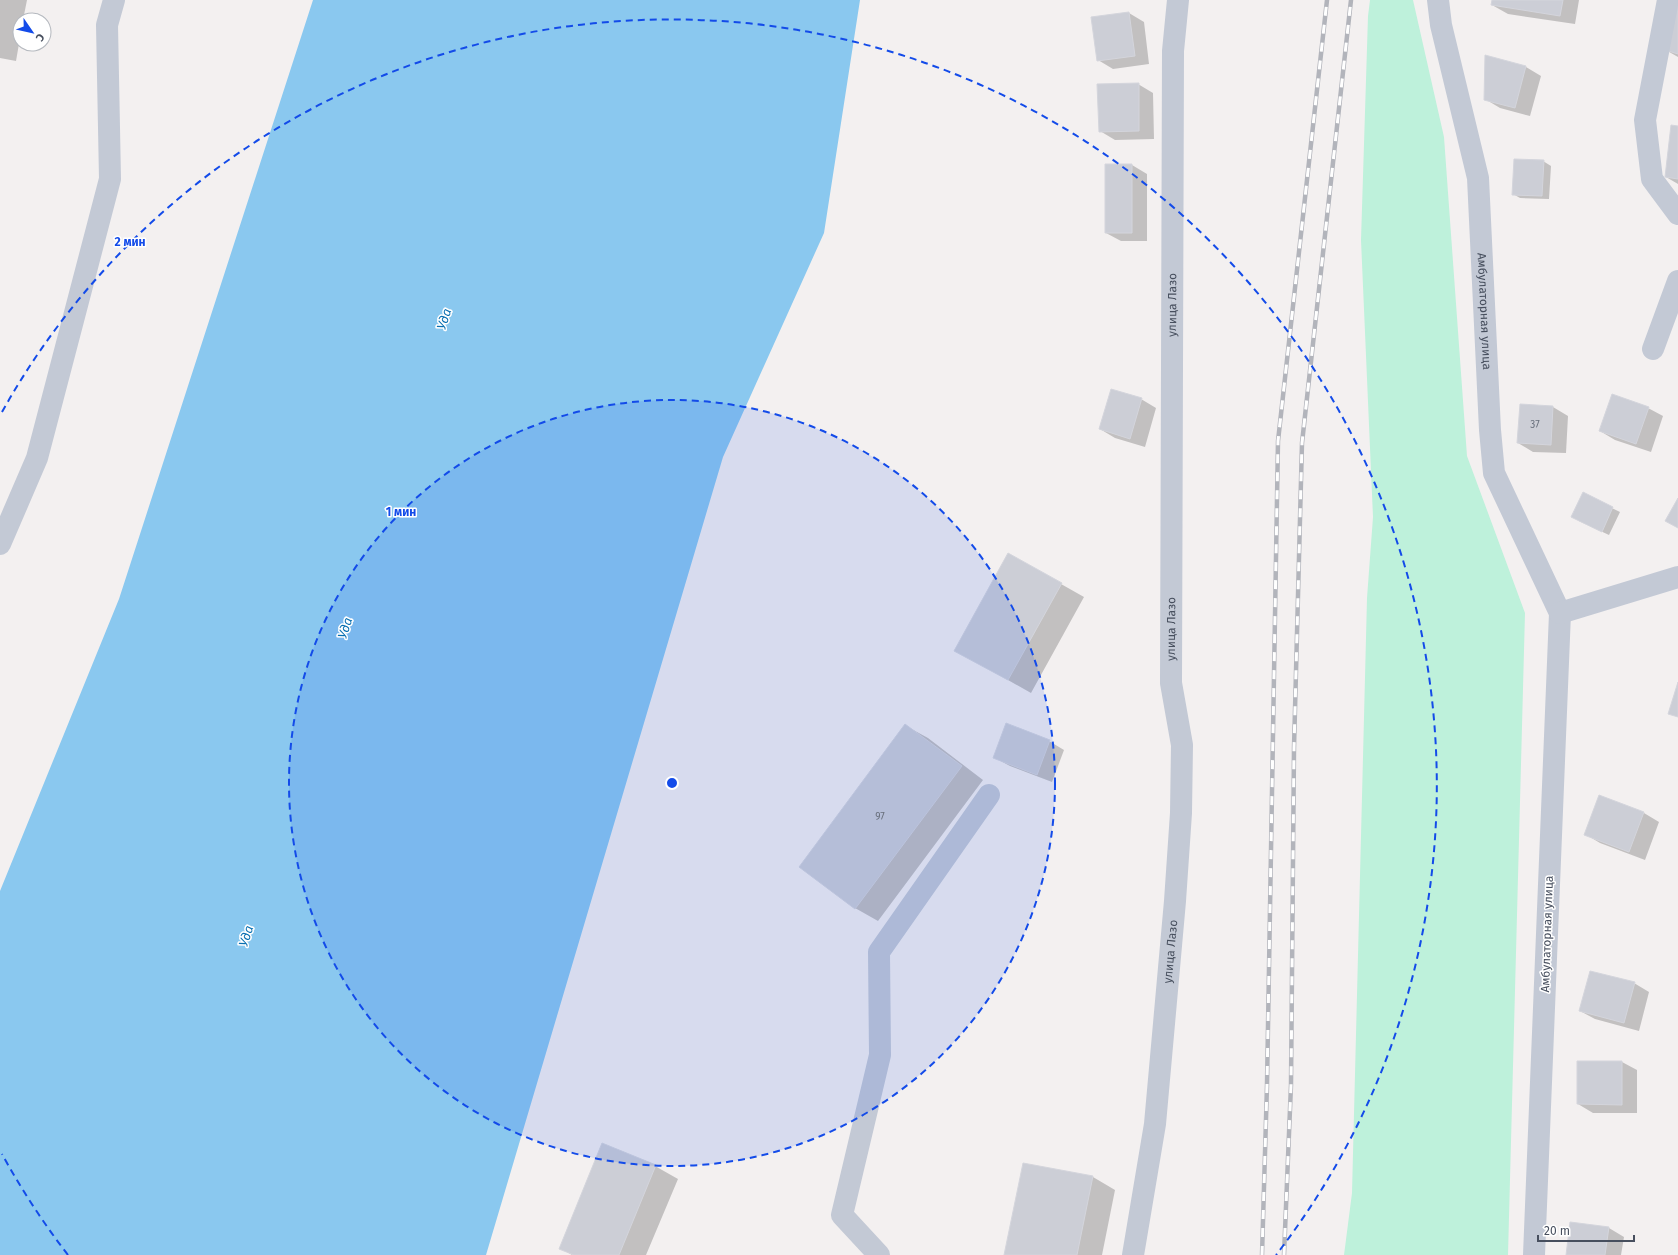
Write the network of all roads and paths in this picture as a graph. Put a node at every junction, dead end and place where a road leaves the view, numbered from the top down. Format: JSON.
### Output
{"nodes":[{"id":1,"x":114,"y":0,"type":"edge"},
{"id":2,"x":1178,"y":0,"type":"edge"},
{"id":3,"x":1438,"y":0,"type":"edge"},
{"id":4,"x":1668,"y":0,"type":"edge"},
{"id":5,"x":1678,"y":214,"type":"edge"},
{"id":6,"x":1678,"y":281,"type":"edge"},
{"id":7,"x":1652,"y":349,"type":"dead end"},
{"id":8,"x":0,"y":544,"type":"edge"},
{"id":9,"x":1678,"y":577,"type":"edge"},
{"id":10,"x":1560,"y":613,"type":"junction"},
{"id":11,"x":989,"y":795,"type":"dead end"},
{"id":12,"x":879,"y":1255,"type":"edge"},
{"id":13,"x":1133,"y":1255,"type":"edge"},
{"id":14,"x":1534,"y":1255,"type":"edge"}],
"edges":[{"from":1,"to":8,"type":"street"},
{"from":2,"to":13,"type":"street","name":"улица Лазо"},
{"from":3,"to":10,"type":"street","name":"Амбулаторная улица"},
{"from":4,"to":5,"type":"street"},
{"from":6,"to":7,"type":"street"},
{"from":9,"to":10,"type":"street"},
{"from":10,"to":14,"type":"street","name":"Амбулаторная улица"},
{"from":11,"to":12,"type":"street"}]}
